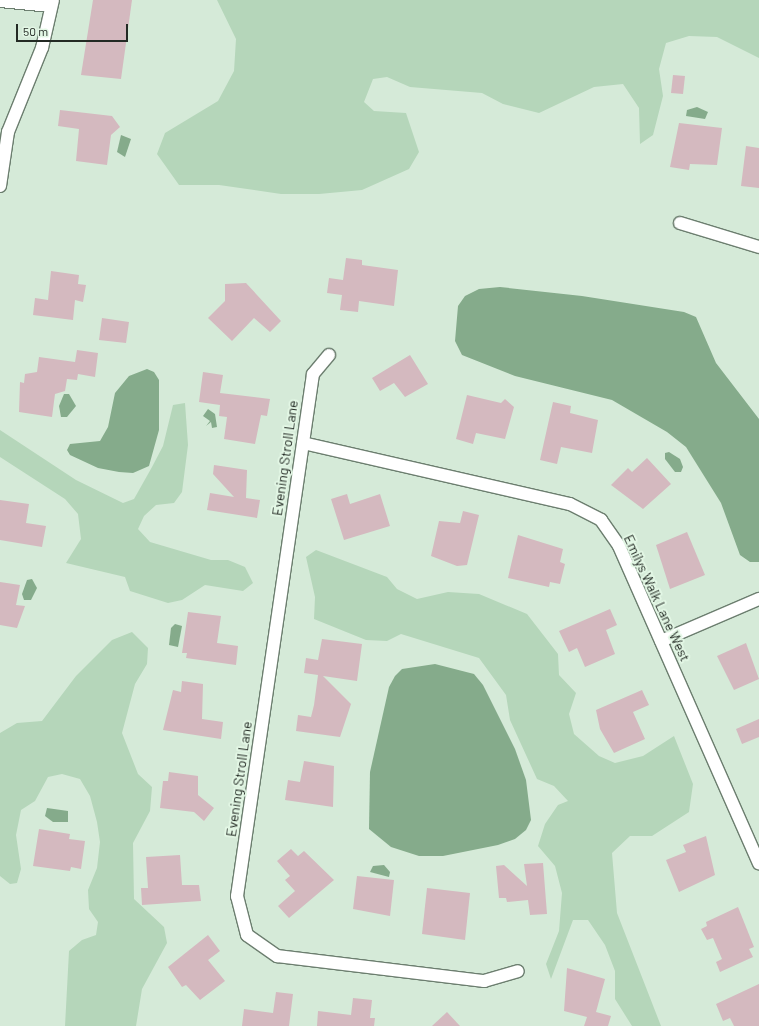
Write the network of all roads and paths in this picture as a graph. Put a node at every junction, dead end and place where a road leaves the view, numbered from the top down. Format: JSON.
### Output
{"nodes":[{"id":1,"x":0,"y":0,"type":"edge"},
{"id":2,"x":52,"y":3,"type":"edge"},
{"id":3,"x":0,"y":186,"type":"edge"},
{"id":4,"x":680,"y":223,"type":"dead end"},
{"id":5,"x":759,"y":247,"type":"edge"},
{"id":6,"x":329,"y":355,"type":"dead end"},
{"id":7,"x":303,"y":443,"type":"junction"},
{"id":8,"x":759,"y":599,"type":"edge"},
{"id":9,"x":660,"y":642,"type":"junction"},
{"id":10,"x":759,"y":863,"type":"edge"},
{"id":11,"x":518,"y":971,"type":"dead end"}],
"edges":[{"from":1,"to":2,"type":"street"},
{"from":2,"to":3,"type":"street"},
{"from":4,"to":5,"type":"street"},
{"from":6,"to":7,"type":"street","name":"Evening Stroll Lane"},
{"from":7,"to":9,"type":"street","name":"Emilys Walk Lane West"},
{"from":7,"to":11,"type":"street","name":"Evening Stroll Lane"},
{"from":8,"to":9,"type":"street"},
{"from":9,"to":10,"type":"street","name":"Emilys Walk Lane West"}]}
